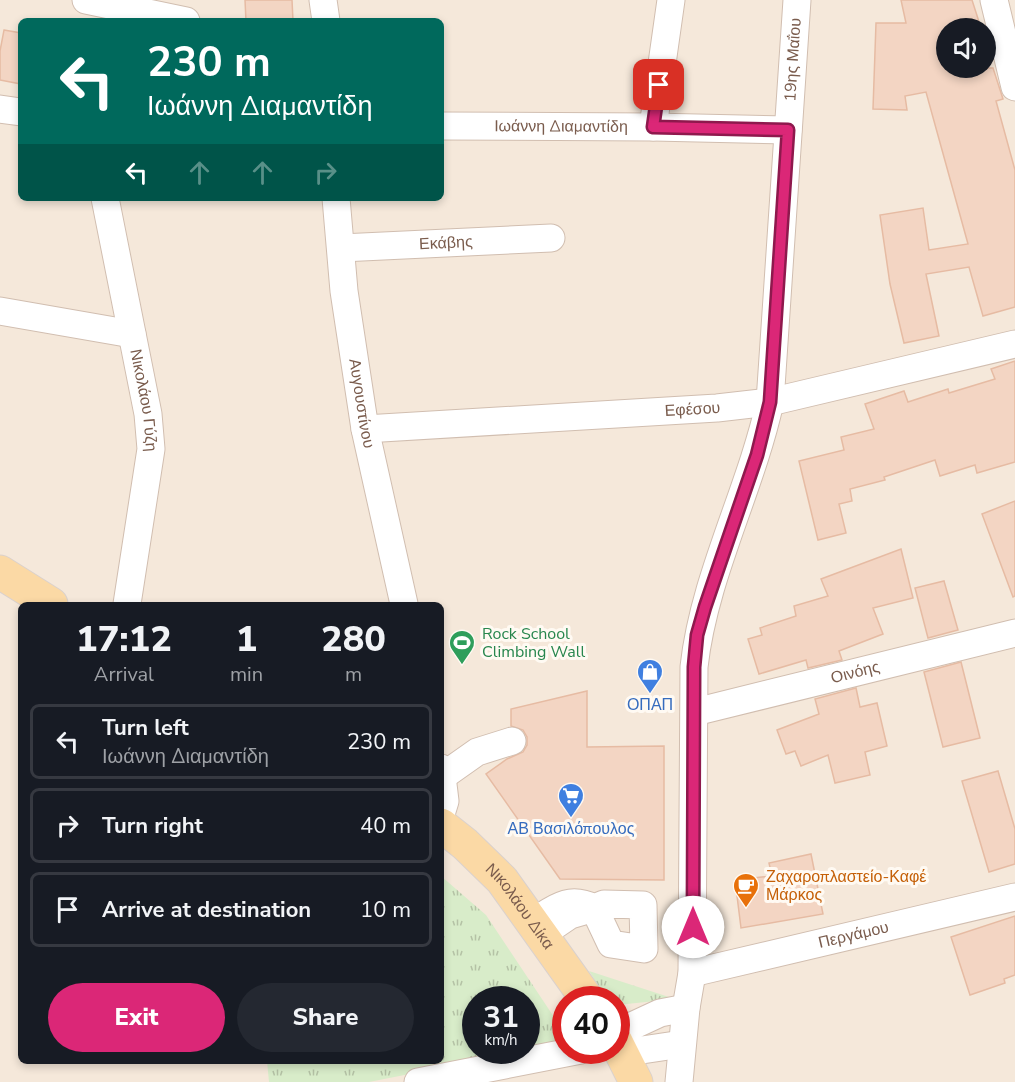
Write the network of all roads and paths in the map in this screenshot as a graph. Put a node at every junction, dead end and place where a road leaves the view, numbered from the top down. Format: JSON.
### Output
{"nodes":[{"id":1,"x":86,"y":0,"type":"edge"},
{"id":2,"x":323,"y":0,"type":"edge"},
{"id":3,"x":671,"y":0,"type":"edge"},
{"id":4,"x":797,"y":0,"type":"edge"},
{"id":5,"x":994,"y":0,"type":"edge"},
{"id":6,"x":172,"y":18,"type":"edge"},
{"id":7,"x":326,"y":18,"type":"edge"},
{"id":8,"x":1015,"y":87,"type":"edge"},
{"id":9,"x":0,"y":109,"type":"edge"},
{"id":10,"x":18,"y":112,"type":"edge"},
{"id":11,"x":444,"y":126,"type":"edge"},
{"id":12,"x":653,"y":127,"type":"junction"},
{"id":13,"x":788,"y":130,"type":"junction"},
{"id":14,"x":106,"y":201,"type":"edge"},
{"id":15,"x":336,"y":201,"type":"edge"},
{"id":16,"x":551,"y":237,"type":"dead end"},
{"id":17,"x":341,"y":248,"type":"junction"},
{"id":18,"x":0,"y":311,"type":"edge"},
{"id":19,"x":132,"y":334,"type":"junction"},
{"id":20,"x":1015,"y":344,"type":"edge"},
{"id":21,"x":770,"y":402,"type":"junction"},
{"id":22,"x":365,"y":429,"type":"junction"},
{"id":23,"x":4,"y":583,"type":"edge"},
{"id":24,"x":47,"y":602,"type":"edge"},
{"id":25,"x":127,"y":602,"type":"edge"},
{"id":26,"x":404,"y":602,"type":"edge"},
{"id":27,"x":1015,"y":633,"type":"edge"},
{"id":28,"x":695,"y":712,"type":"junction"},
{"id":29,"x":512,"y":741,"type":"dead end"},
{"id":30,"x":444,"y":771,"type":"edge"},
{"id":31,"x":444,"y":827,"type":"edge"},
{"id":32,"x":1015,"y":897,"type":"edge"},
{"id":33,"x":594,"y":908,"type":"dead end"},
{"id":34,"x":538,"y":928,"type":"junction"},
{"id":35,"x":692,"y":973,"type":"junction"},
{"id":36,"x":578,"y":986,"type":"edge"},
{"id":37,"x":686,"y":1008,"type":"junction"},
{"id":38,"x":630,"y":1028,"type":"edge"},
{"id":39,"x":682,"y":1044,"type":"junction"},
{"id":40,"x":630,"y":1047,"type":"edge"},
{"id":41,"x":552,"y":1056,"type":"edge"},
{"id":42,"x":627,"y":1064,"type":"edge"},
{"id":43,"x":418,"y":1082,"type":"edge"},
{"id":44,"x":636,"y":1082,"type":"edge"},
{"id":45,"x":679,"y":1082,"type":"edge"}],
"edges":[{"from":1,"to":6,"type":"street"},
{"from":2,"to":7,"type":"street"},
{"from":3,"to":12,"type":"street"},
{"from":4,"to":13,"type":"street","name":"19ης Μαΐου"},
{"from":5,"to":8,"type":"street"},
{"from":9,"to":10,"type":"street"},
{"from":11,"to":12,"type":"street","name":"Ιωάννη Διαμαντίδη"},
{"from":12,"to":13,"type":"street","name":"Ιωάννη Διαμαντίδη"},
{"from":13,"to":21,"type":"street","name":"19ης Μαΐου"},
{"from":14,"to":19,"type":"street","name":"Νικολάου Γύζη"},
{"from":15,"to":17,"type":"street","name":"Αυγουστίνου"},
{"from":16,"to":17,"type":"street","name":"Εκάβης"},
{"from":17,"to":22,"type":"street","name":"Αυγουστίνου"},
{"from":18,"to":19,"type":"street"},
{"from":19,"to":25,"type":"street","name":"Νικολάου Γύζη"},
{"from":20,"to":21,"type":"street","name":"Εφέσου"},
{"from":21,"to":22,"type":"street","name":"Εφέσου"},
{"from":21,"to":28,"type":"street","name":"19ης Μαΐου"},
{"from":22,"to":26,"type":"street","name":"Αυγουστίνου"},
{"from":23,"to":24,"type":"main road"},
{"from":27,"to":28,"type":"street","name":"Οινόης"},
{"from":28,"to":35,"type":"street","name":"19ης Μαΐου"},
{"from":29,"to":30,"type":"street"},
{"from":31,"to":34,"type":"main road","name":"Νικολάου Δίκα"},
{"from":32,"to":35,"type":"street","name":"Περγάμου"},
{"from":33,"to":34,"type":"street"},
{"from":34,"to":36,"type":"main road","name":"Νικολάου Δίκα"},
{"from":35,"to":37,"type":"street","name":"19ης Μαΐου"},
{"from":37,"to":38,"type":"street"},
{"from":37,"to":39,"type":"street","name":"19ης Μαΐου"},
{"from":39,"to":40,"type":"street"},
{"from":39,"to":45,"type":"street","name":"19ης Μαΐου"},
{"from":41,"to":43,"type":"street"},
{"from":42,"to":44,"type":"main road"}]}
